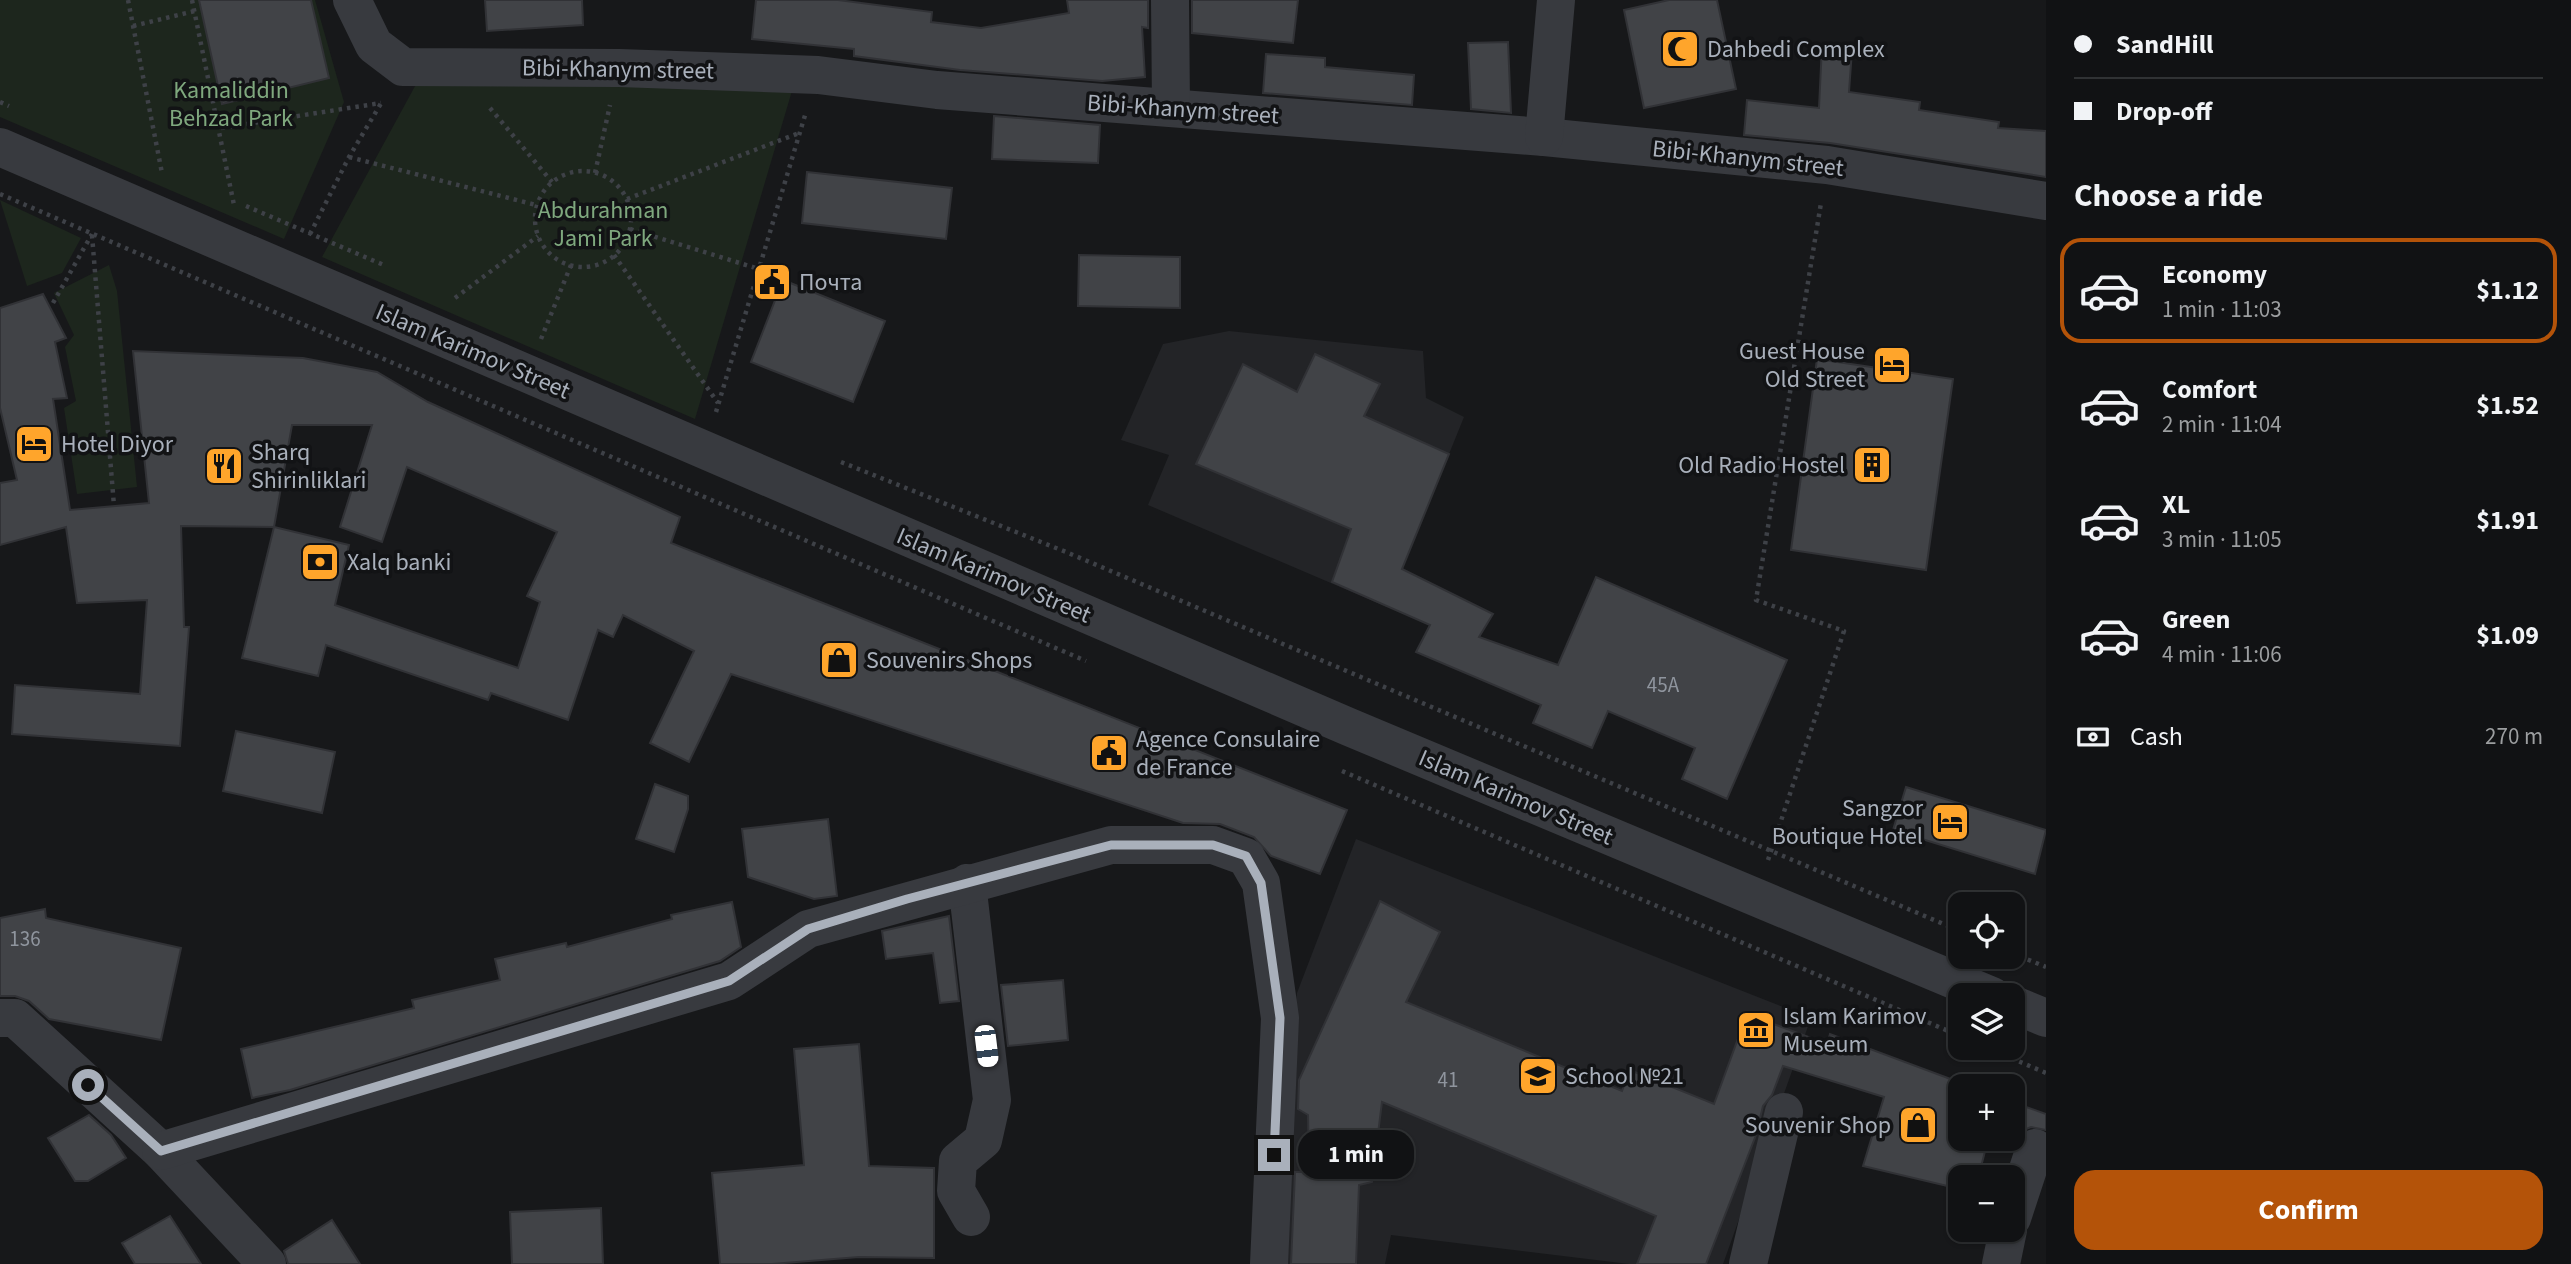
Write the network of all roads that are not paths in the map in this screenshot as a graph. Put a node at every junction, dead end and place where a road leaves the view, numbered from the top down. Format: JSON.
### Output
{"nodes":[{"id":1,"x":352,"y":0,"type":"edge"},
{"id":2,"x":1170,"y":0,"type":"edge"},
{"id":3,"x":1556,"y":0,"type":"edge"},
{"id":4,"x":1171,"y":107,"type":"junction"},
{"id":5,"x":1545,"y":137,"type":"junction"},
{"id":6,"x":0,"y":147,"type":"edge"},
{"id":7,"x":2046,"y":201,"type":"edge"},
{"id":8,"x":967,"y":883,"type":"junction"},
{"id":9,"x":1961,"y":983,"type":"edge"},
{"id":10,"x":2025,"y":1009,"type":"edge"},
{"id":11,"x":0,"y":1018,"type":"edge"},
{"id":12,"x":2046,"y":1018,"type":"edge"},
{"id":13,"x":1784,"y":1112,"type":"dead end"},
{"id":14,"x":2035,"y":1148,"type":"dead end"},
{"id":15,"x":161,"y":1151,"type":"junction"},
{"id":16,"x":2025,"y":1178,"type":"edge"},
{"id":17,"x":971,"y":1217,"type":"dead end"},
{"id":18,"x":2006,"y":1242,"type":"edge"},
{"id":19,"x":267,"y":1264,"type":"edge"},
{"id":20,"x":1269,"y":1264,"type":"edge"},
{"id":21,"x":1748,"y":1264,"type":"edge"},
{"id":22,"x":2001,"y":1264,"type":"edge"}],
"edges":[{"from":1,"to":4,"type":"street","name":"Bibi-Khanym street"},
{"from":2,"to":4,"type":"street"},
{"from":3,"to":5,"type":"street"},
{"from":4,"to":5,"type":"street","name":"Bibi-Khanym street"},
{"from":5,"to":7,"type":"street","name":"Bibi-Khanym street"},
{"from":6,"to":9,"type":"street","name":"Islam Karimov Street"},
{"from":8,"to":15,"type":"street"},
{"from":8,"to":17,"type":"street"},
{"from":8,"to":20,"type":"street"},
{"from":10,"to":12,"type":"street"},
{"from":11,"to":15,"type":"street"},
{"from":13,"to":21,"type":"street"},
{"from":14,"to":16,"type":"street"},
{"from":15,"to":19,"type":"street"},
{"from":18,"to":22,"type":"street"}]}
